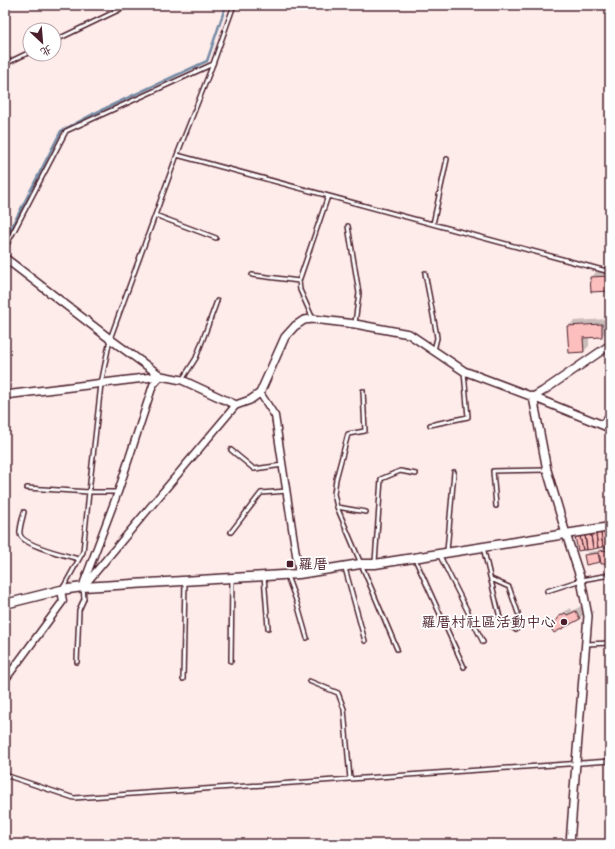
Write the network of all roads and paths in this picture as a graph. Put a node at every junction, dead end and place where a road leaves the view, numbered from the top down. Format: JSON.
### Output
{"nodes":[{"id":1,"x":129,"y":5,"type":"edge"},
{"id":2,"x":234,"y":5,"type":"edge"},
{"id":3,"x":62,"y":37,"type":"edge"},
{"id":4,"x":22,"y":56,"type":"edge"},
{"id":5,"x":5,"y":64,"type":"edge"},
{"id":6,"x":213,"y":64,"type":"junction"},
{"id":7,"x":177,"y":155,"type":"junction"},
{"id":8,"x":447,"y":159,"type":"dead end"},
{"id":9,"x":328,"y":196,"type":"junction"},
{"id":10,"x":155,"y":215,"type":"junction"},
{"id":11,"x":433,"y":224,"type":"junction"},
{"id":12,"x":348,"y":226,"type":"dead end"},
{"id":13,"x":216,"y":238,"type":"dead end"},
{"id":14,"x":5,"y":248,"type":"edge"},
{"id":15,"x":5,"y":258,"type":"edge"},
{"id":16,"x":610,"y":272,"type":"edge"},
{"id":17,"x":425,"y":273,"type":"dead end"},
{"id":18,"x":252,"y":275,"type":"dead end"},
{"id":19,"x":299,"y":281,"type":"junction"},
{"id":20,"x":217,"y":301,"type":"dead end"},
{"id":21,"x":313,"y":319,"type":"junction"},
{"id":22,"x":355,"y":324,"type":"junction"},
{"id":23,"x":110,"y":339,"type":"junction"},
{"id":24,"x":610,"y":345,"type":"edge"},
{"id":25,"x":434,"y":351,"type":"junction"},
{"id":26,"x":464,"y":371,"type":"junction"},
{"id":27,"x":161,"y":376,"type":"junction"},
{"id":28,"x":182,"y":380,"type":"junction"},
{"id":29,"x":101,"y":384,"type":"junction"},
{"id":30,"x":363,"y":391,"type":"dead end"},
{"id":31,"x":260,"y":394,"type":"junction"},
{"id":32,"x":5,"y":395,"type":"edge"},
{"id":33,"x":533,"y":396,"type":"junction"},
{"id":34,"x":236,"y":406,"type":"junction"},
{"id":35,"x":610,"y":412,"type":"edge"},
{"id":36,"x":601,"y":424,"type":"junction"},
{"id":37,"x":430,"y":425,"type":"dead end"},
{"id":38,"x":610,"y":428,"type":"edge"},
{"id":39,"x":231,"y":450,"type":"dead end"},
{"id":40,"x":283,"y":465,"type":"junction"},
{"id":41,"x":547,"y":470,"type":"junction"},
{"id":42,"x":454,"y":472,"type":"dead end"},
{"id":43,"x":416,"y":474,"type":"dead end"},
{"id":44,"x":27,"y":488,"type":"dead end"},
{"id":45,"x":287,"y":491,"type":"junction"},
{"id":46,"x":89,"y":492,"type":"junction"},
{"id":47,"x":118,"y":492,"type":"junction"},
{"id":48,"x":496,"y":506,"type":"dead end"},
{"id":49,"x":337,"y":507,"type":"junction"},
{"id":50,"x":24,"y":512,"type":"dead end"},
{"id":51,"x":366,"y":512,"type":"dead end"},
{"id":52,"x":610,"y":527,"type":"edge"},
{"id":53,"x":231,"y":532,"type":"dead end"},
{"id":54,"x":566,"y":534,"type":"junction"},
{"id":55,"x":483,"y":547,"type":"junction"},
{"id":56,"x":443,"y":554,"type":"junction"},
{"id":57,"x":414,"y":558,"type":"junction"},
{"id":58,"x":79,"y":559,"type":"junction"},
{"id":59,"x":360,"y":564,"type":"junction"},
{"id":60,"x":375,"y":564,"type":"junction"},
{"id":61,"x":344,"y":566,"type":"junction"},
{"id":62,"x":287,"y":574,"type":"junction"},
{"id":63,"x":300,"y":574,"type":"junction"},
{"id":64,"x":610,"y":575,"type":"edge"},
{"id":65,"x":264,"y":576,"type":"junction"},
{"id":66,"x":232,"y":578,"type":"junction"},
{"id":67,"x":490,"y":578,"type":"junction"},
{"id":68,"x":581,"y":580,"type":"junction"},
{"id":69,"x":185,"y":581,"type":"junction"},
{"id":70,"x":82,"y":587,"type":"junction"},
{"id":71,"x":61,"y":590,"type":"junction"},
{"id":72,"x":547,"y":591,"type":"dead end"},
{"id":73,"x":5,"y":604,"type":"edge"},
{"id":74,"x":518,"y":613,"type":"dead end"},
{"id":75,"x":268,"y":628,"type":"dead end"},
{"id":76,"x":516,"y":630,"type":"dead end"},
{"id":77,"x":307,"y":638,"type":"dead end"},
{"id":78,"x":365,"y":641,"type":"dead end"},
{"id":79,"x":483,"y":642,"type":"dead end"},
{"id":80,"x":610,"y":643,"type":"edge"},
{"id":81,"x":586,"y":644,"type":"junction"},
{"id":82,"x":397,"y":649,"type":"dead end"},
{"id":83,"x":78,"y":662,"type":"dead end"},
{"id":84,"x":231,"y":662,"type":"dead end"},
{"id":85,"x":464,"y":667,"type":"dead end"},
{"id":86,"x":610,"y":673,"type":"edge"},
{"id":87,"x":183,"y":679,"type":"dead end"},
{"id":88,"x":5,"y":680,"type":"edge"},
{"id":89,"x":309,"y":681,"type":"dead end"},
{"id":90,"x":609,"y":689,"type":"edge"},
{"id":91,"x":610,"y":761,"type":"edge"},
{"id":92,"x":576,"y":763,"type":"junction"},
{"id":93,"x":5,"y":775,"type":"edge"},
{"id":94,"x":350,"y":779,"type":"junction"},
{"id":95,"x":570,"y":844,"type":"edge"}],
"edges":[{"from":1,"to":3,"type":"lane"},
{"from":2,"to":6,"type":"lane"},
{"from":4,"to":5,"type":"lane"},
{"from":6,"to":7,"type":"lane"},
{"from":6,"to":14,"type":"lane"},
{"from":7,"to":9,"type":"lane"},
{"from":7,"to":10,"type":"lane"},
{"from":8,"to":11,"type":"lane"},
{"from":9,"to":11,"type":"lane"},
{"from":9,"to":19,"type":"lane"},
{"from":10,"to":13,"type":"lane"},
{"from":10,"to":23,"type":"lane"},
{"from":11,"to":16,"type":"lane"},
{"from":12,"to":22,"type":"lane"},
{"from":15,"to":23,"type":"street"},
{"from":17,"to":25,"type":"lane"},
{"from":18,"to":19,"type":"lane"},
{"from":19,"to":21,"type":"lane"},
{"from":20,"to":28,"type":"lane"},
{"from":21,"to":22,"type":"street"},
{"from":21,"to":31,"type":"street"},
{"from":22,"to":25,"type":"street"},
{"from":23,"to":27,"type":"street"},
{"from":23,"to":29,"type":"lane"},
{"from":24,"to":33,"type":"street"},
{"from":25,"to":26,"type":"street"},
{"from":26,"to":33,"type":"street"},
{"from":26,"to":37,"type":"lane"},
{"from":27,"to":28,"type":"street"},
{"from":27,"to":29,"type":"street"},
{"from":27,"to":47,"type":"street"},
{"from":28,"to":34,"type":"street"},
{"from":29,"to":32,"type":"street"},
{"from":29,"to":46,"type":"lane"},
{"from":30,"to":49,"type":"lane"},
{"from":31,"to":34,"type":"street"},
{"from":31,"to":40,"type":"street"},
{"from":33,"to":36,"type":"street"},
{"from":33,"to":41,"type":"street"},
{"from":34,"to":70,"type":"street"},
{"from":35,"to":36,"type":"lane"},
{"from":36,"to":38,"type":"street"},
{"from":39,"to":40,"type":"lane"},
{"from":40,"to":45,"type":"street"},
{"from":41,"to":48,"type":"lane"},
{"from":41,"to":54,"type":"street"},
{"from":42,"to":56,"type":"lane"},
{"from":43,"to":60,"type":"lane"},
{"from":44,"to":46,"type":"lane"},
{"from":45,"to":53,"type":"lane"},
{"from":45,"to":63,"type":"street"},
{"from":46,"to":47,"type":"lane"},
{"from":46,"to":58,"type":"lane"},
{"from":47,"to":70,"type":"street"},
{"from":49,"to":51,"type":"lane"},
{"from":49,"to":59,"type":"lane"},
{"from":50,"to":58,"type":"lane"},
{"from":52,"to":54,"type":"main road"},
{"from":54,"to":55,"type":"main road"},
{"from":54,"to":68,"type":"street"},
{"from":55,"to":56,"type":"main road"},
{"from":55,"to":67,"type":"lane"},
{"from":56,"to":57,"type":"main road"},
{"from":56,"to":79,"type":"lane"},
{"from":57,"to":60,"type":"main road"},
{"from":57,"to":85,"type":"lane"},
{"from":58,"to":71,"type":"lane"},
{"from":59,"to":60,"type":"main road"},
{"from":59,"to":61,"type":"main road"},
{"from":59,"to":82,"type":"lane"},
{"from":61,"to":63,"type":"main road"},
{"from":61,"to":78,"type":"lane"},
{"from":62,"to":63,"type":"main road"},
{"from":62,"to":65,"type":"main road"},
{"from":62,"to":77,"type":"lane"},
{"from":64,"to":68,"type":"lane"},
{"from":65,"to":66,"type":"main road"},
{"from":65,"to":75,"type":"lane"},
{"from":66,"to":69,"type":"main road"},
{"from":66,"to":84,"type":"lane"},
{"from":67,"to":74,"type":"lane"},
{"from":67,"to":76,"type":"lane"},
{"from":68,"to":72,"type":"lane"},
{"from":68,"to":81,"type":"street"},
{"from":69,"to":70,"type":"main road"},
{"from":69,"to":87,"type":"lane"},
{"from":70,"to":71,"type":"main road"},
{"from":70,"to":83,"type":"lane"},
{"from":71,"to":73,"type":"main road"},
{"from":71,"to":88,"type":"street"},
{"from":80,"to":81,"type":"lane"},
{"from":81,"to":92,"type":"street"},
{"from":86,"to":90,"type":"lane"},
{"from":89,"to":94,"type":"lane"},
{"from":91,"to":92,"type":"lane"},
{"from":92,"to":94,"type":"lane"},
{"from":92,"to":95,"type":"street"},
{"from":93,"to":94,"type":"lane"}]}
